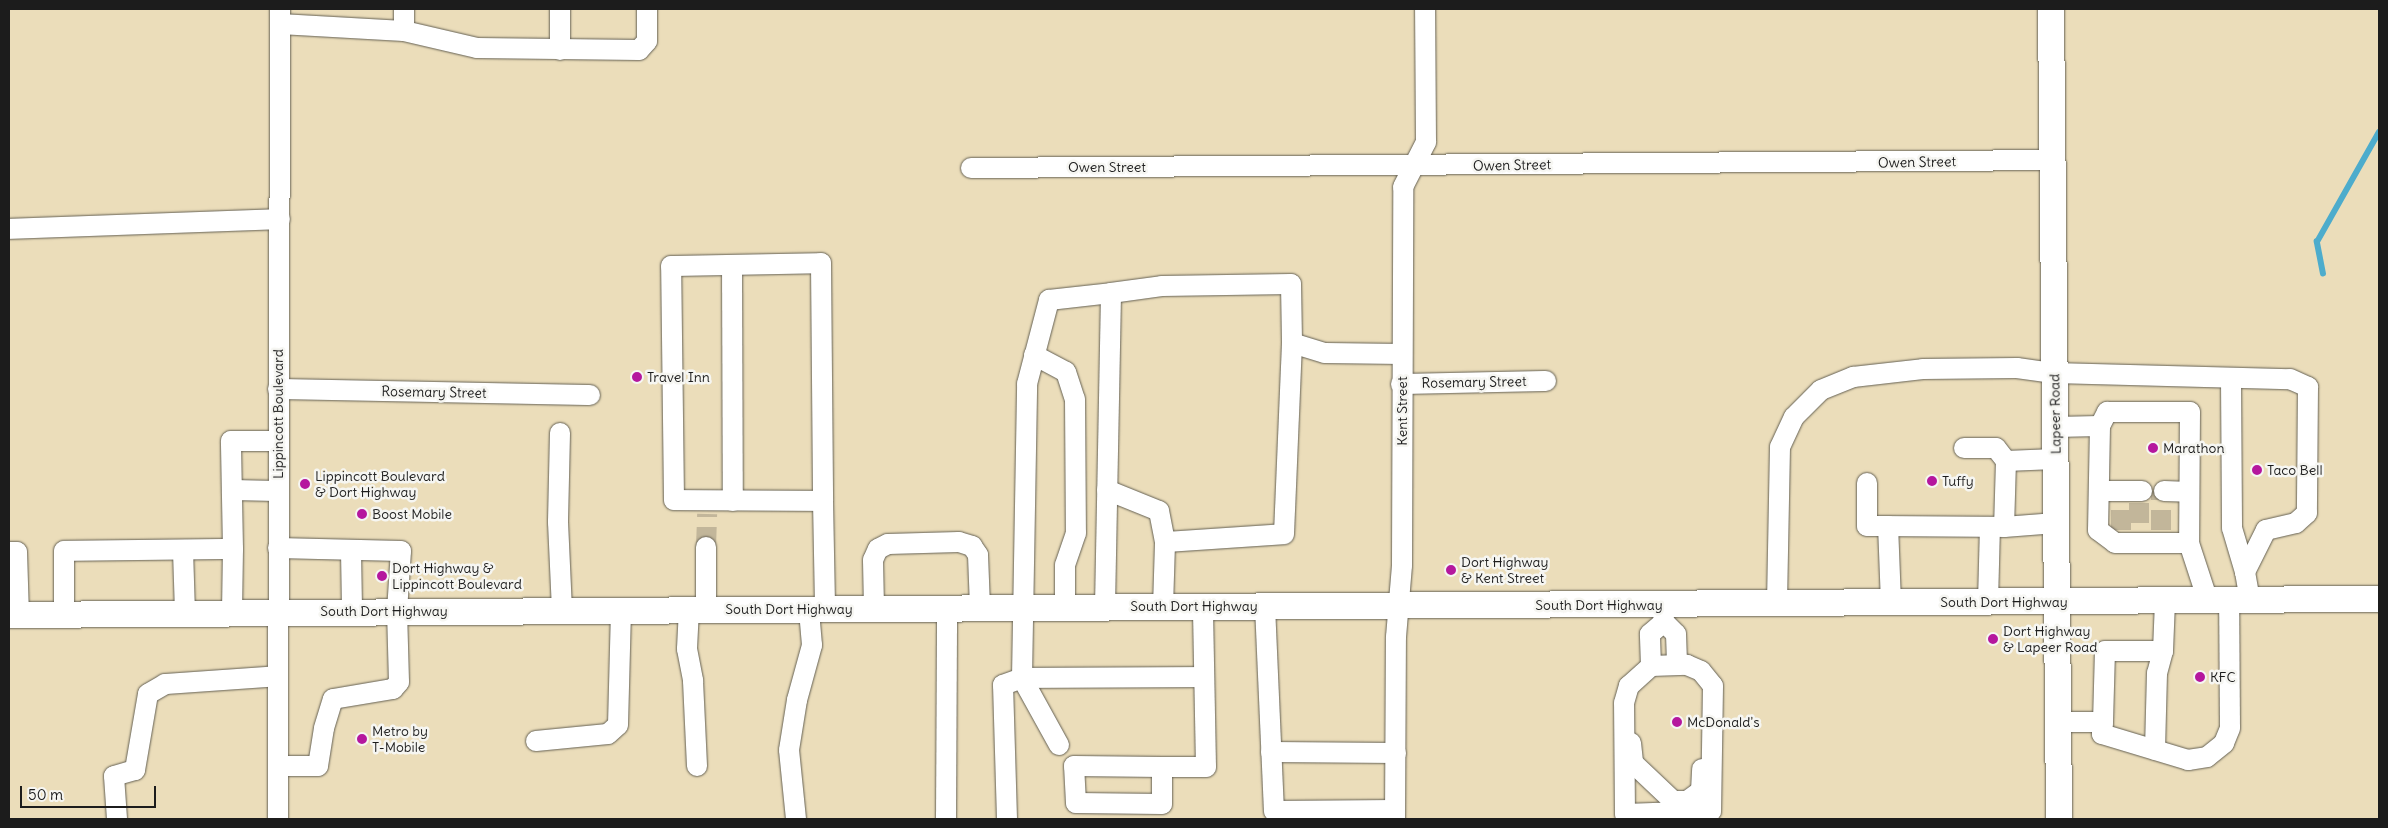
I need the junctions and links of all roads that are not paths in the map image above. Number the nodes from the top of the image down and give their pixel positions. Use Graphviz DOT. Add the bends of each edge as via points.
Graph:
graph roads {
  1 [pos="404,9"];
  2 [pos="560,9"];
  3 [pos="648,9"];
  4 [pos="1425,9"];
  5 [pos="2051,9"];
  6 [pos="280,16"];
  7 [pos="404,31"];
  8 [pos="560,50"];
  9 [pos="2054,160"];
  10 [pos="1416,166"];
  11 [pos="971,168"];
  12 [pos="280,219"];
  13 [pos="9,229"];
  14 [pos="732,265"];
  15 [pos="1111,293"];
  16 [pos="1292,343"];
  17 [pos="1402,354"];
  18 [pos="1034,355"];
  19 [pos="2054,373"];
  20 [pos="2231,379"];
  21 [pos="1546,381"];
  22 [pos="1402,384"];
  23 [pos="278,389"];
  24 [pos="590,394"];
  25 [pos="2100,426"];
  26 [pos="2055,427"];
  27 [pos="560,432"];
  28 [pos="276,441"];
  29 [pos="1964,448"];
  30 [pos="2055,459"];
  31 [pos="2006,461"];
  32 [pos="1867,484"];
  33 [pos="232,490"];
  34 [pos="1107,490"];
  35 [pos="277,491"];
  36 [pos="2099,491"];
  37 [pos="2164,491"];
  38 [pos="2189,492"];
  39 [pos="2132,496"];
  40 [pos="733,501"];
  41 [pos="824,501"];
  42 [pos="2056,523"];
  43 [pos="1888,526"];
  44 [pos="1997,527"];
  45 [pos="2232,528"];
  46 [pos="2266,530"];
  47 [pos="1165,542"];
  48 [pos="2189,543"];
  49 [pos="706,547"];
  50 [pos="278,548"];
  51 [pos="233,549"];
  52 [pos="183,550"];
  53 [pos="351,551"];
  54 [pos="9,552"];
  55 [pos="2245,572"];
  56 [pos="2379,599"];
  57 [pos="2229,600"];
  58 [pos="2165,601"];
  59 [pos="1988,602"];
  60 [pos="2057,602"];
  61 [pos="1777,603"];
  62 [pos="1891,603"];
  63 [pos="1397,605"];
  64 [pos="1203,606"];
  65 [pos="1265,606"];
  66 [pos="1024,607"];
  67 [pos="1065,607"];
  68 [pos="1105,607"];
  69 [pos="1164,607"];
  70 [pos="874,608"];
  71 [pos="947,608"];
  72 [pos="980,608"];
  73 [pos="698,609"];
  74 [pos="817,609"];
  75 [pos="562,610"];
  76 [pos="621,610"];
  77 [pos="352,611"];
  78 [pos="397,611"];
  79 [pos="232,612"];
  80 [pos="278,612"];
  81 [pos="185,613"];
  82 [pos="1663,613"];
  83 [pos="64,614"];
  84 [pos="14,615"];
  85 [pos="2163,651"];
  86 [pos="1677,664"];
  87 [pos="1650,666"];
  88 [pos="1700,671"];
  89 [pos="278,676"];
  90 [pos="1203,677"];
  91 [pos="1022,678"];
  92 [pos="2058,722"];
  93 [pos="2103,722"];
  94 [pos="1624,728"];
  95 [pos="536,741"];
  96 [pos="1059,745"];
  97 [pos="2155,750"];
  98 [pos="1271,752"];
  99 [pos="1396,753"];
  100 [pos="278,766"];
  101 [pos="697,766"];
  102 [pos="1162,767"];
  103 [pos="1395,814"];
  104 [pos="117,819"];
  105 [pos="278,819"];
  106 [pos="796,819"];
  107 [pos="946,819"];
  108 [pos="1007,819"];
  109 [pos="2059,819"];
  1 -- 7 [label="street"];
  2 -- 8 [label="street"];
  3 -- 8 [label="street" via="647,42 639,50"];
  4 -- 10 [label="street, Kent Street" via="1426,142"];
  5 -- 9 [label="main road, Lapeer Road"];
  6 -- 7 [label="street"];
  6 -- 12 [label="street, Lippincott Boulevard"];
  7 -- 8 [label="street" via="477,48"];
  9 -- 10 [label="street, Owen Street"];
  9 -- 19 [label="main road, Lapeer Road"];
  10 -- 11 [label="street, Owen Street"];
  10 -- 17 [label="street, Kent Street" via="1403,187"];
  12 -- 13 [label="street"];
  12 -- 23 [label="street, Lippincott Boulevard"];
  14 -- 40 [label="street"];
  14 -- 40 [label="street" via="671,266 674,500 707,507"];
  14 -- 41 [label="street" via="821,263"];
  15 -- 16 [label="street" via="1162,286 1291,284"];
  15 -- 18 [label="street" via="1049,300"];
  15 -- 34 [label="street"];
  16 -- 17 [label="street" via="1325,353"];
  16 -- 47 [label="street" via="1284,534"];
  17 -- 22 [label="street, Kent Street"];
  18 -- 66 [label="street" via="1027,384"];
  18 -- 67 [label="street" via="1066,372 1075,398 1076,532 1065,565"];
  19 -- 20 [label="street"];
  19 -- 26 [label="main road, Lapeer Road"];
  19 -- 61 [label="street" via="2016,368 1923,369 1853,377 1821,390 1794,417 1780,447"];
  20 -- 45 [label="street"];
  20 -- 46 [label="street" via="2290,379 2308,387 2307,513 2296,523"];
  21 -- 22 [label="street, Rosemary Street"];
  22 -- 63 [label="street, Kent Street" via="1402,564"];
  23 -- 24 [label="street, Rosemary Street"];
  23 -- 28 [label="street, Lippincott Boulevard"];
  25 -- 26 [label="street"];
  25 -- 36 [label="street"];
  25 -- 38 [label="street" via="2108,412 2190,412"];
  26 -- 30 [label="main road, Lapeer Road"];
  27 -- 75 [label="street" via="558,522"];
  28 -- 33 [label="street" via="231,441"];
  28 -- 35 [label="street, Lippincott Boulevard"];
  29 -- 31 [label="street" via="1996,448"];
  30 -- 31 [label="street"];
  30 -- 42 [label="main road, Lapeer Road"];
  31 -- 44 [label="street"];
  32 -- 43 [label="street" via="1867,526"];
  33 -- 35 [label="street"];
  33 -- 51 [label="street"];
  34 -- 47 [label="street" via="1159,511"];
  34 -- 68 [label="street"];
  35 -- 50 [label="street, Lippincott Boulevard"];
  36 -- 39 [label="street"];
  36 -- 48 [label="street" via="2098,530 2115,543 2130,536 2161,537"];
  37 -- 38 [label="street"];
  38 -- 48 [label="street"];
  40 -- 41 [label="street"];
  41 -- 74 [label="street"];
  42 -- 44 [label="street"];
  42 -- 60 [label="main road, Lapeer Road"];
  43 -- 44 [label="street"];
  43 -- 62 [label="street"];
  44 -- 59 [label="street"];
  45 -- 46 [label="street"];
  45 -- 55 [label="street"];
  46 -- 55 [label="street"];
  47 -- 69 [label="street"];
  48 -- 57 [label="street"];
  49 -- 73 [label="street"];
  50 -- 53 [label="street"];
  50 -- 80 [label="street, Lippincott Boulevard"];
  51 -- 52 [label="street"];
  51 -- 79 [label="street"];
  52 -- 81 [label="street"];
  52 -- 83 [label="street" via="64,551"];
  53 -- 77 [label="street"];
  53 -- 78 [label="street" via="401,551"];
  54 -- 84 [label="street" via="16,552"];
  55 -- 57 [label="street"];
  56 -- 57 [label="main road, South Dort Highway"];
  57 -- 58 [label="main road, South Dort Highway"];
  57 -- 97 [label="street" via="2230,728 2224,743 2207,757 2188,760"];
  58 -- 60 [label="main road, South Dort Highway"];
  58 -- 85 [label="street"];
  59 -- 60 [label="main road, South Dort Highway"];
  59 -- 62 [label="main road, South Dort Highway"];
  60 -- 92 [label="main road, Lapeer Road"];
  61 -- 62 [label="main road, South Dort Highway"];
  61 -- 82 [label="main road, South Dort Highway"];
  63 -- 65 [label="main road, South Dort Highway"];
  63 -- 82 [label="main road, South Dort Highway"];
  63 -- 99 [label="street, Kent Street"];
  64 -- 65 [label="main road, South Dort Highway"];
  64 -- 69 [label="main road, South Dort Highway"];
  64 -- 90 [label="street"];
  65 -- 98 [label="street"];
  66 -- 67 [label="main road, South Dort Highway"];
  66 -- 72 [label="main road, South Dort Highway"];
  66 -- 91 [label="street"];
  67 -- 68 [label="main road, South Dort Highway"];
  68 -- 69 [label="main road, South Dort Highway"];
  70 -- 71 [label="main road, South Dort Highway"];
  70 -- 72 [label="street" via="873,560 878,548 888,544 959,542 972,546 978,555"];
  70 -- 74 [label="main road, South Dort Highway"];
  71 -- 72 [label="main road, South Dort Highway"];
  71 -- 107 [label="street"];
  73 -- 74 [label="main road, South Dort Highway"];
  73 -- 76 [label="main road, South Dort Highway"];
  73 -- 101 [label="street" via="687,649 693,681"];
  74 -- 106 [label="street" via="789,750"];
  75 -- 76 [label="main road, South Dort Highway"];
  75 -- 78 [label="main road, South Dort Highway"];
  76 -- 95 [label="street" via="618,725 608,734"];
  77 -- 78 [label="main road, South Dort Highway"];
  77 -- 80 [label="main road, South Dort Highway"];
  78 -- 100 [label="street" via="399,682 393,689 333,699 318,766"];
  79 -- 80 [label="main road, South Dort Highway"];
  79 -- 81 [label="main road, South Dort Highway"];
  80 -- 89 [label="street, Lippincott Boulevard"];
  81 -- 83 [label="main road, South Dort Highway"];
  82 -- 86 [label="street" via="1676,634"];
  82 -- 87 [label="street" via="1650,634"];
  83 -- 84 [label="main road, South Dort Highway"];
  85 -- 93 [label="street" via="2105,651"];
  85 -- 97 [label="street" via="2157,673"];
  86 -- 87 [label="street"];
  86 -- 88 [label="street"];
  87 -- 94 [label="street" via="1629,686 1624,703"];
  88 -- 94 [label="street" via="1700,791 1687,801 1673,801 1633,763 1630,736"];
  88 -- 94 [label="street" via="1713,686 1711,811 1625,814"];
  89 -- 100 [label="street, Lippincott Boulevard"];
  89 -- 104 [label="street" via="165,684 148,694 135,770 114,776"];
  90 -- 91 [label="street"];
  90 -- 102 [label="street" via="1206,767"];
  91 -- 96 [label="street"];
  91 -- 108 [label="street" via="1003,685"];
  92 -- 93 [label="street"];
  92 -- 109 [label="main road, Lapeer Road"];
  93 -- 97 [label="street" via="2102,734"];
  98 -- 99 [label="street"];
  98 -- 103 [label="street" via="1274,811"];
  99 -- 103 [label="street, Kent Street"];
  100 -- 105 [label="street, Lippincott Boulevard"];
  102 -- 102 [label="street" via="1074,766 1076,803 1162,804"];
}
